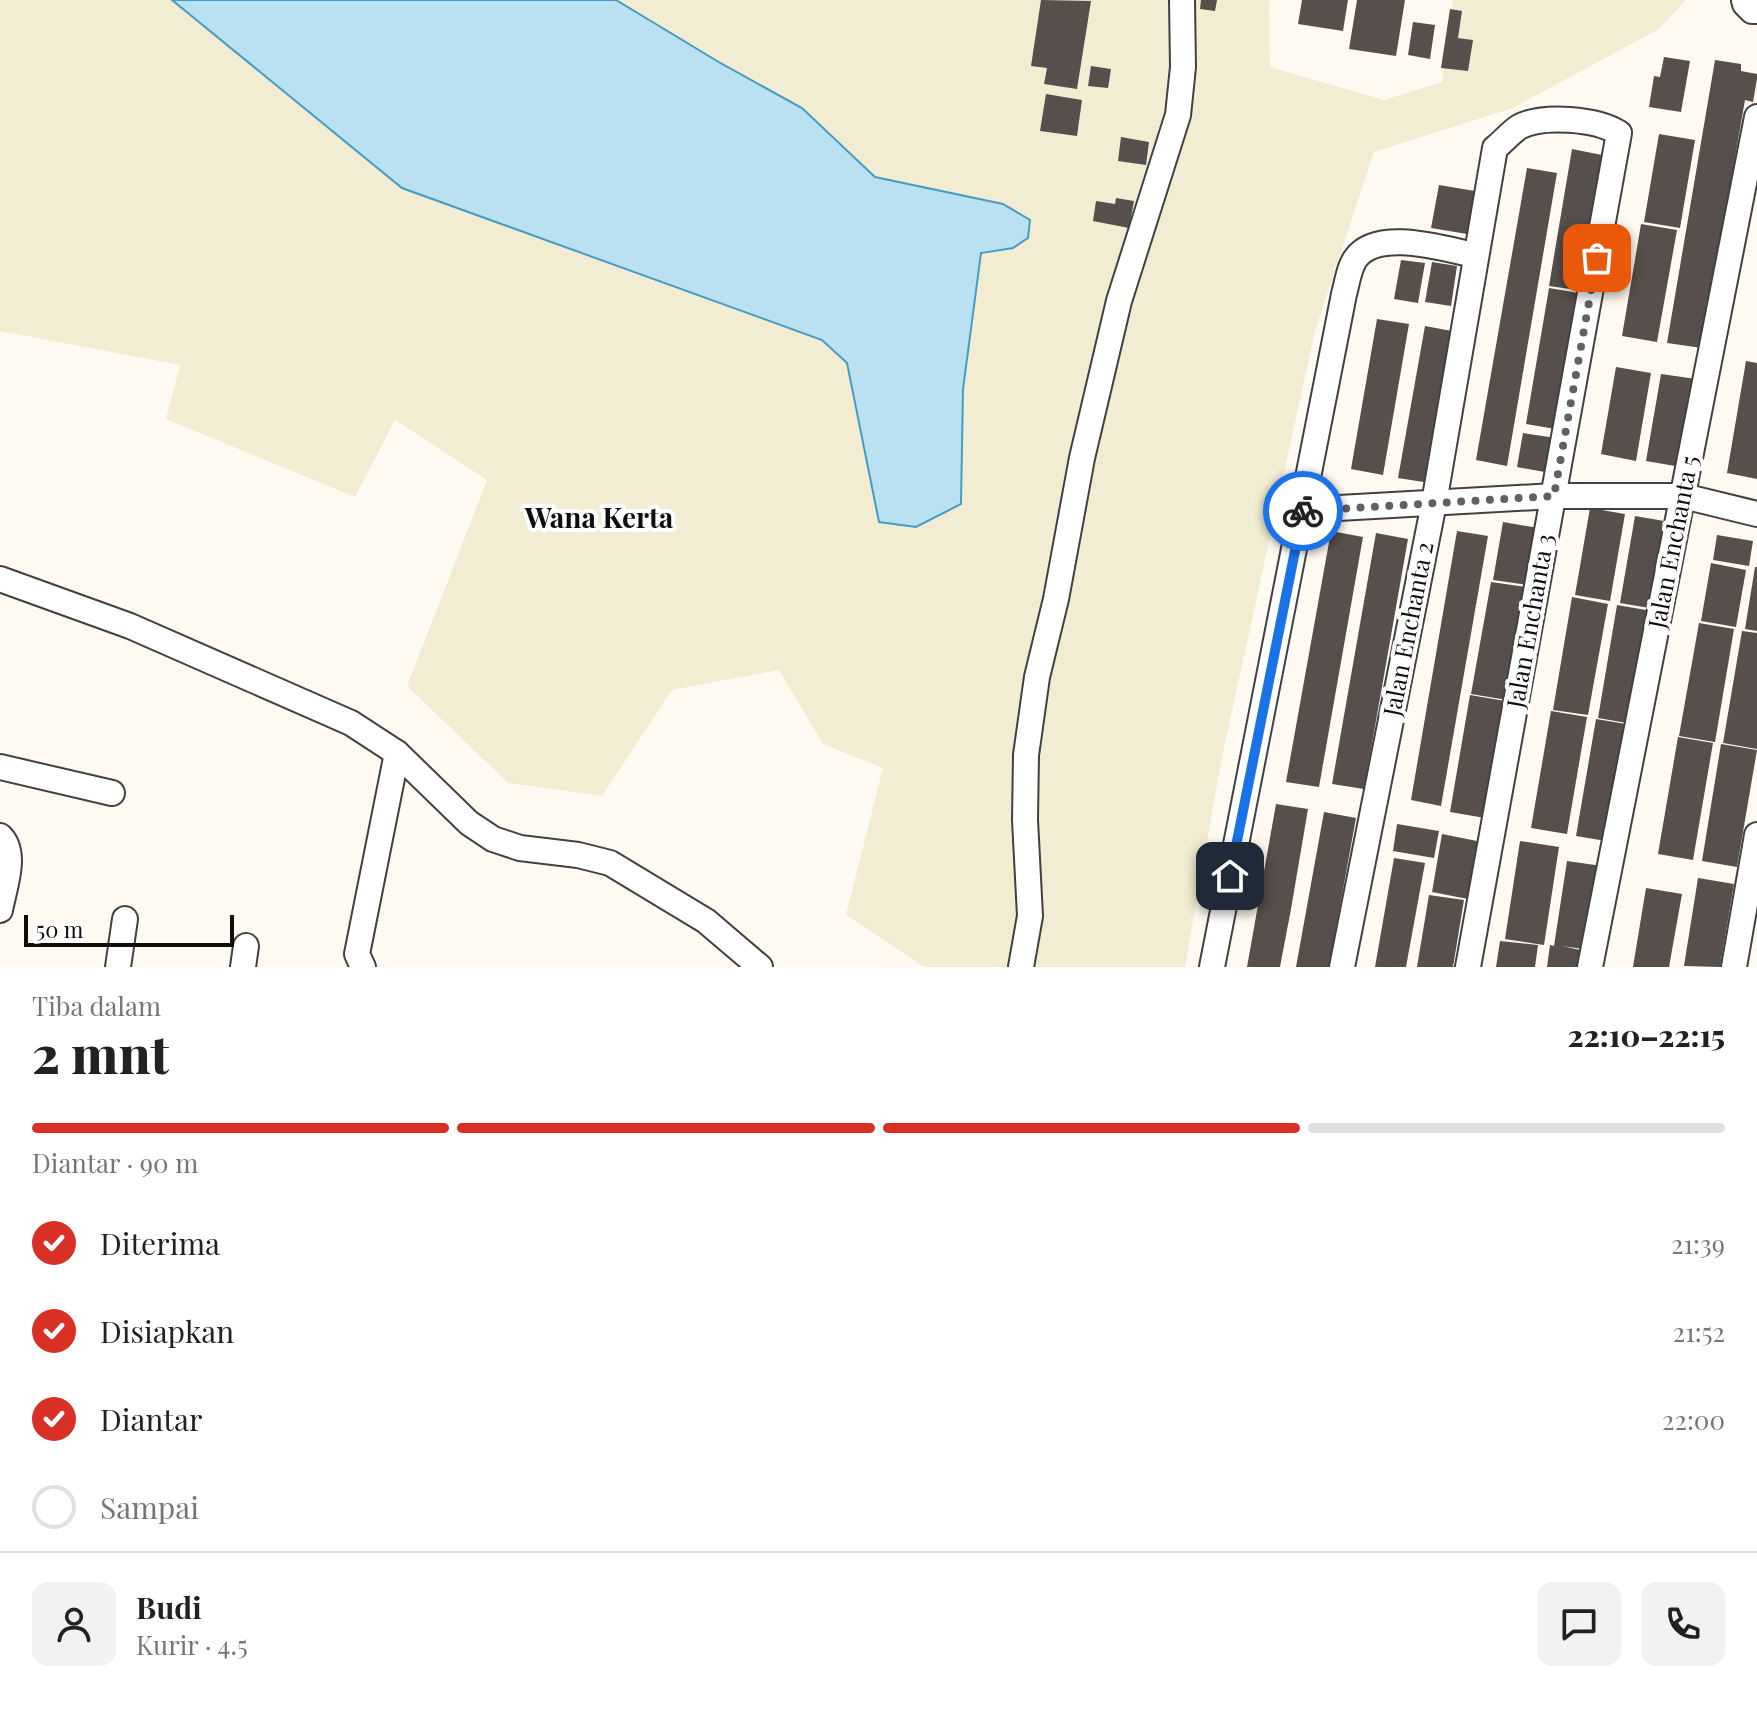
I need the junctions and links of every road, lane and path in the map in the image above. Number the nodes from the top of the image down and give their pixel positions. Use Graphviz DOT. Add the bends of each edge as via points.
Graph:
graph roads {
  1 [pos="1182,0"];
  2 [pos="1744,0"];
  3 [pos="1757,11"];
  4 [pos="1757,117"];
  5 [pos="1619,133"];
  6 [pos="1475,255"];
  7 [pos="1554,496"];
  8 [pos="1683,496"];
  9 [pos="1434,503"];
  10 [pos="1303,510"];
  11 [pos="1757,514"];
  12 [pos="2,584"];
  13 [pos="397,753"];
  14 [pos="0,767"];
  15 [pos="112,793"];
  16 [pos="1757,835"];
  17 [pos="0,836"];
  18 [pos="0,910"];
  19 [pos="125,919"];
  20 [pos="118,967"];
  21 [pos="363,967"];
  22 [pos="760,967"];
  23 [pos="1021,967"];
  24 [pos="1212,967"];
  25 [pos="1342,967"];
  26 [pos="1468,967"];
  27 [pos="1590,967"];
  28 [pos="1734,967"];
  1 -- 23 [label="street" via="1178,115 1119,301 1037,677 1026,755 1030,916"];
  2 -- 3 [label="street"];
  4 -- 8 [label="street, Jalan Enchanta 5"];
  5 -- 6 [label="street, Jalan Enchanta 2" via="1557,118 1520,126 1495,148"];
  5 -- 7 [label="street, Jalan Enchanta 3"];
  6 -- 9 [label="street, Jalan Enchanta 2"];
  6 -- 10 [label="street" via="1405,242 1377,243 1354,260"];
  7 -- 8 [label="street"];
  7 -- 9 [label="street"];
  7 -- 26 [label="street, Jalan Enchanta 3"];
  8 -- 11 [label="street"];
  8 -- 27 [label="street, Jalan Enchanta 5"];
  9 -- 10 [label="street"];
  9 -- 25 [label="street, Jalan Enchanta 2"];
  10 -- 24 [label="street"];
  12 -- 13 [label="street" via="130,626 351,723"];
  13 -- 21 [label="street" via="357,954"];
  13 -- 22 [label="street" via="469,823 493,839 610,863 706,921"];
  14 -- 15 [label="street"];
  16 -- 28 [label="street"];
  17 -- 18 [label="street" via="9,857"];
  19 -- 20 [label="street"];
}
